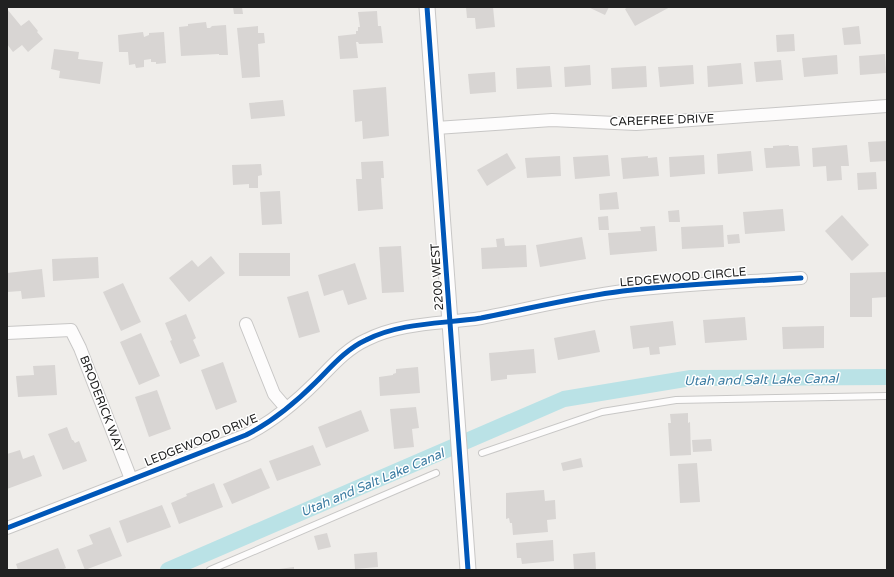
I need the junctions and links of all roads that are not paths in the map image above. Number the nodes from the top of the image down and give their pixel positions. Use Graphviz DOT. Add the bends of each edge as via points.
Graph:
graph roads {
  1 [pos="427,7"];
  2 [pos="887,106"];
  3 [pos="436,128"];
  4 [pos="800,278"];
  5 [pos="451,322"];
  6 [pos="246,324"];
  7 [pos="7,333"];
  8 [pos="887,396"];
  9 [pos="286,408"];
  10 [pos="482,453"];
  11 [pos="436,473"];
  12 [pos="131,479"];
  13 [pos="7,528"];
  14 [pos="210,570"];
  15 [pos="468,570"];
  1 -- 3 [label="street, 2200 WEST"];
  2 -- 3 [label="street, CAREFREE DRIVE" via="643,123 544,120"];
  3 -- 5 [label="street, 2200 WEST"];
  4 -- 5 [label="street, LEDGEWOOD CIRCLE" via="623,291"];
  5 -- 9 [label="street, LEDGEWOOD DRIVE" via="386,331 365,340 347,352"];
  5 -- 15 [label="street, 2200 WEST"];
  6 -- 9 [label="street" via="274,394"];
  7 -- 12 [label="street, BRODERICK WAY" via="71,330"];
  8 -- 10 [label="lane" via="676,400 602,412"];
  9 -- 12 [label="street, LEDGEWOOD DRIVE" via="264,426 246,435"];
  11 -- 14 [label="lane"];
  12 -- 13 [label="street, LEDGEWOOD DRIVE"];
}
